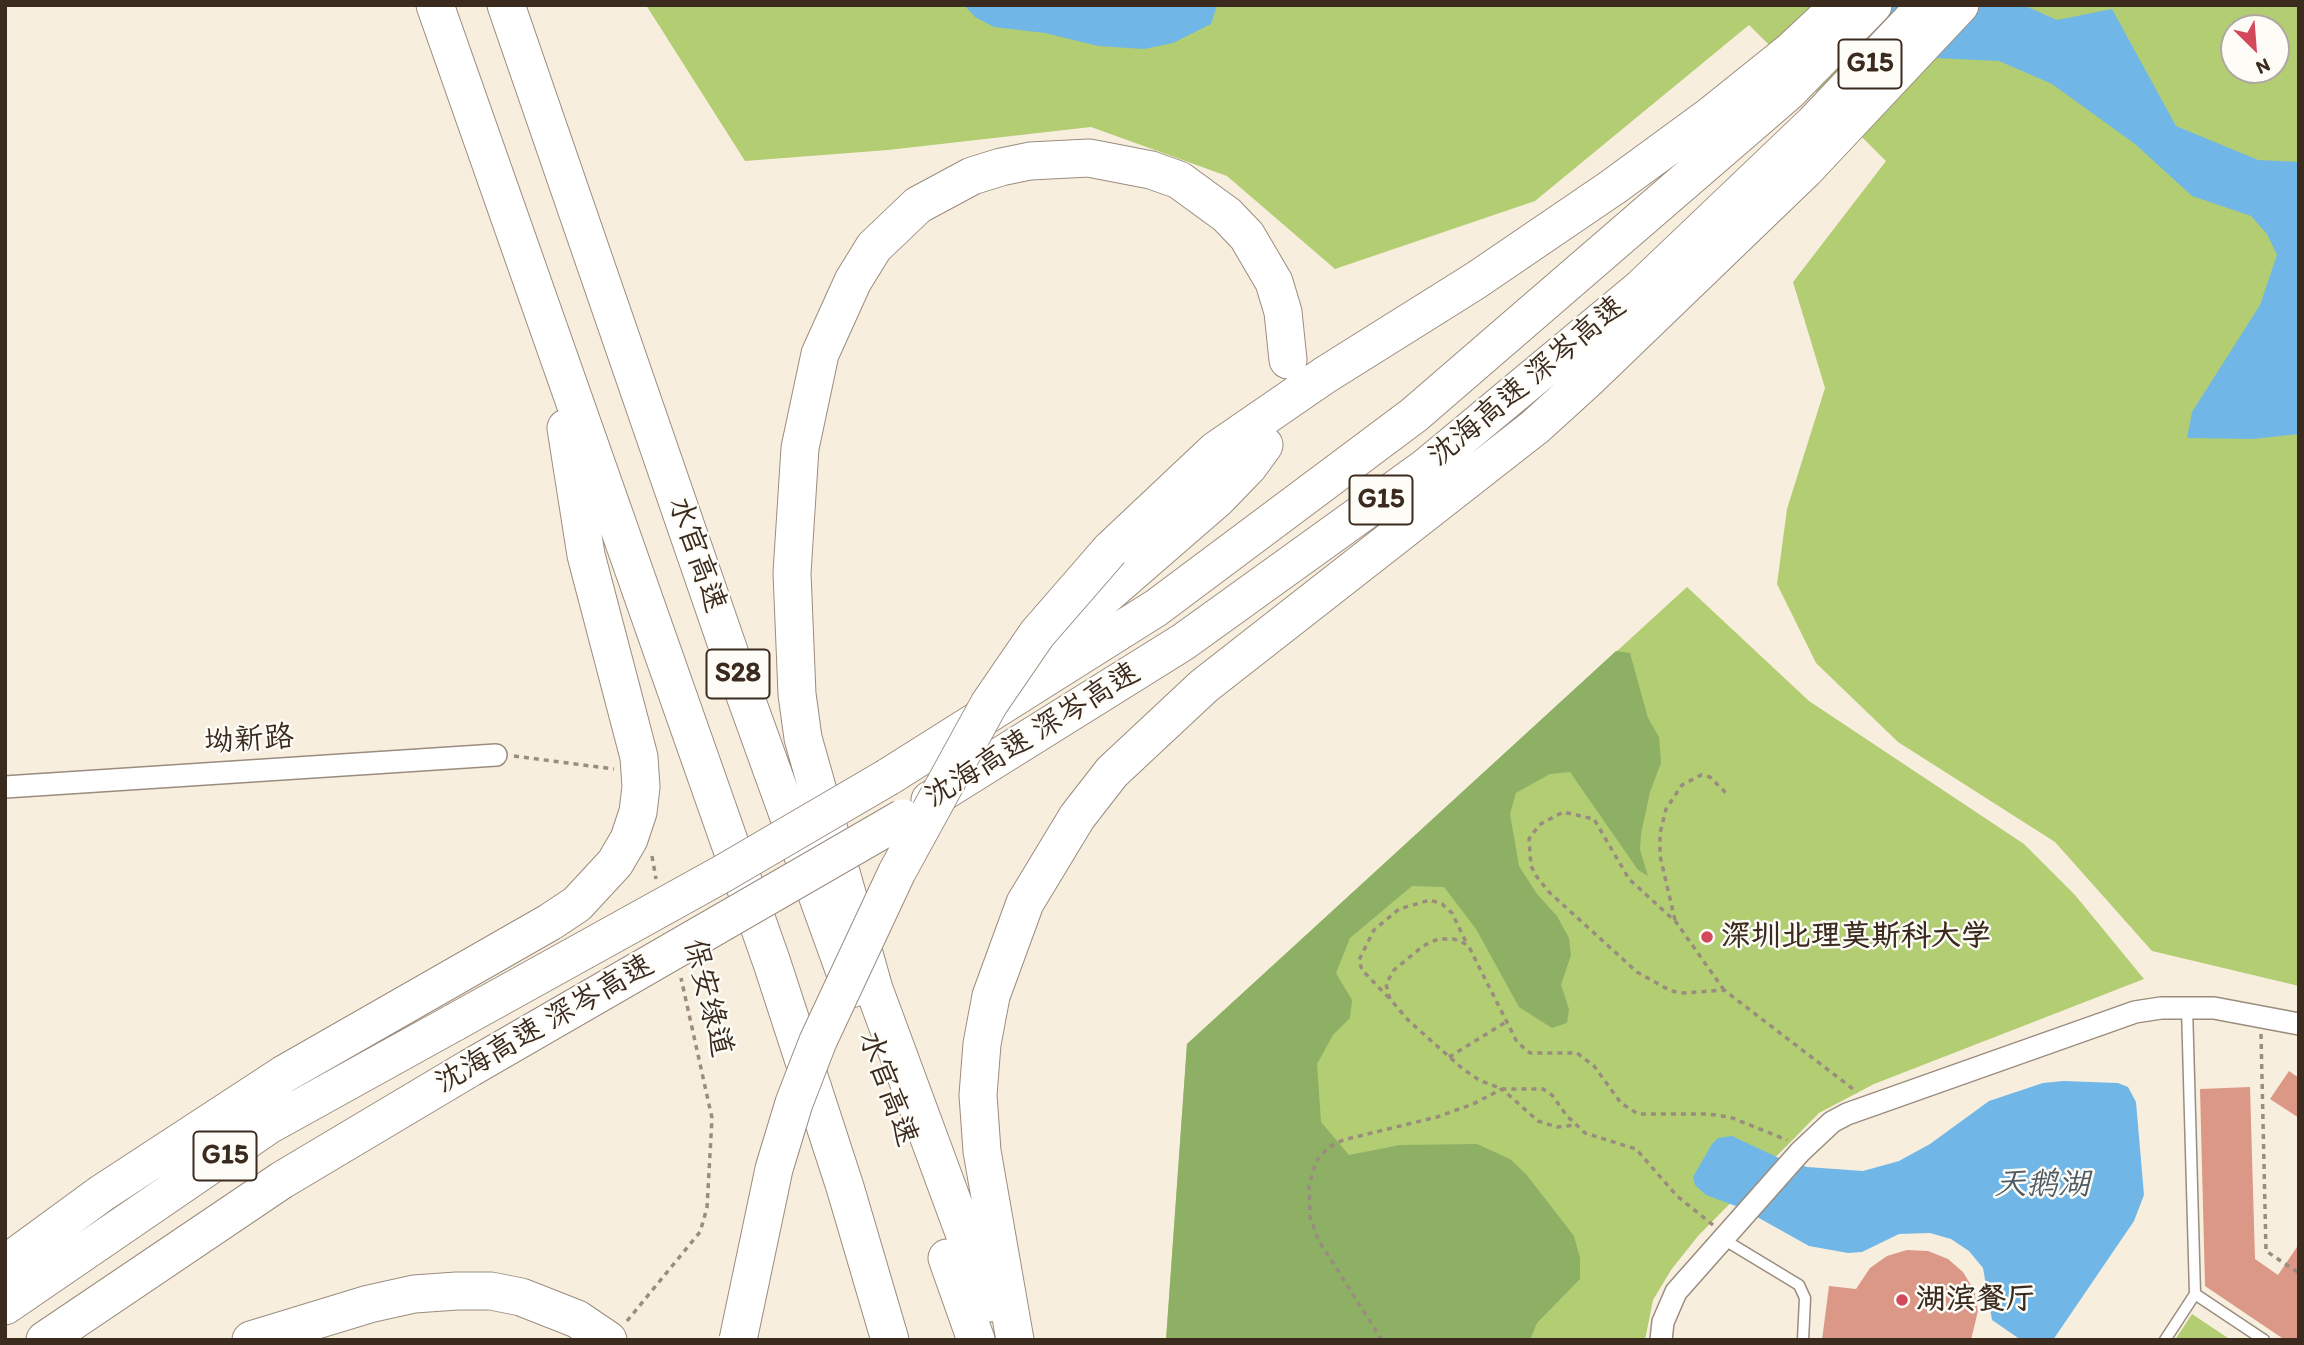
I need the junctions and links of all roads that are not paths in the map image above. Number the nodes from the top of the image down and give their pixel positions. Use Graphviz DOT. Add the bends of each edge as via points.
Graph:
graph roads {
  1 [pos="435,5"];
  2 [pos="506,5"];
  3 [pos="1840,5"];
  4 [pos="1872,5"];
  5 [pos="1926,5"];
  6 [pos="1959,5"];
  7 [pos="1781,79"];
  8 [pos="1823,133"];
  9 [pos="552,337"];
  10 [pos="1288,360"];
  11 [pos="1264,445"];
  12 [pos="496,755"];
  13 [pos="897,772"];
  14 [pos="5,787"];
  15 [pos="2188,1007"];
  16 [pos="2299,1024"];
  17 [pos="1723,1239"];
  18 [pos="5,1264"];
  19 [pos="2195,1294"];
  20 [pos="5,1306"];
  21 [pos="614,1335"];
  22 [pos="45,1340"];
  23 [pos="251,1340"];
  24 [pos="738,1340"];
  25 [pos="890,1340"];
  26 [pos="976,1340"];
  27 [pos="1004,1340"];
  28 [pos="1015,1340"];
  29 [pos="1661,1340"];
  30 [pos="1803,1340"];
  31 [pos="2165,1340"];
  32 [pos="2264,1340"];
  1 -- 9 [label="highway, S28"];
  2 -- 26 [label="highway, 水官高速 / S28" via="735,667"];
  3 -- 7 [label="highway"];
  4 -- 7 [label="highway, 沈海高速 深岑高速 / G15"];
  5 -- 8 [label="highway, 沈海高速 深岑高速 / G15"];
  6 -- 8 [label="highway"];
  7 -- 13 [label="highway, 沈海高速 深岑高速 / G15" via="1414,415 1156,608"];
  7 -- 24 [label="highway, bridge" via="1710,116 1475,281 1216,450 1110,550 1037,634 989,704 897,872 823,1030 774,1169"];
  8 -- 22 [label="highway, 沈海高速 深岑高速 / G15, bridge" via="1426,467 1183,642 902,818 282,1180"];
  8 -- 28 [label="highway" via="1535,427 1204,686 1112,772 1077,817 1025,904 1011,937 991,996 982,1044 978,1095 982,1151"];
  9 -- 18 [label="highway" via="586,555 639,757 642,787 638,812 615,863 577,904 550,922 284,1074"];
  9 -- 25 [label="highway, S28" via="772,963"];
  10 -- 27 [label="highway" via="1283,312 1274,282 1247,236 1227,215 1179,180 1089,158 1030,160 1001,167 972,176 918,205 874,247 820,354 800,448 792,573 803,737 874,989"];
  11 -- 13 [label="highway" via="1200,514"];
  12 -- 14 [label="street, 坳新路"];
  13 -- 20 [label="highway, 沈海高速 深岑高速 / G15, bridge" via="269,1125"];
  15 -- 16 [label="street"];
  15 -- 17 [label="street" via="2135,1012 1866,1105 1832,1122 1803,1149"];
  15 -- 19 [label="lane"];
  17 -- 29 [label="street" via="1676,1292"];
  17 -- 30 [label="lane" via="1800,1285 1805,1298"];
  19 -- 31 [label="lane"];
  19 -- 32 [label="lane"];
  21 -- 23 [label="highway" via="521,1297 457,1291 369,1304"];
}
